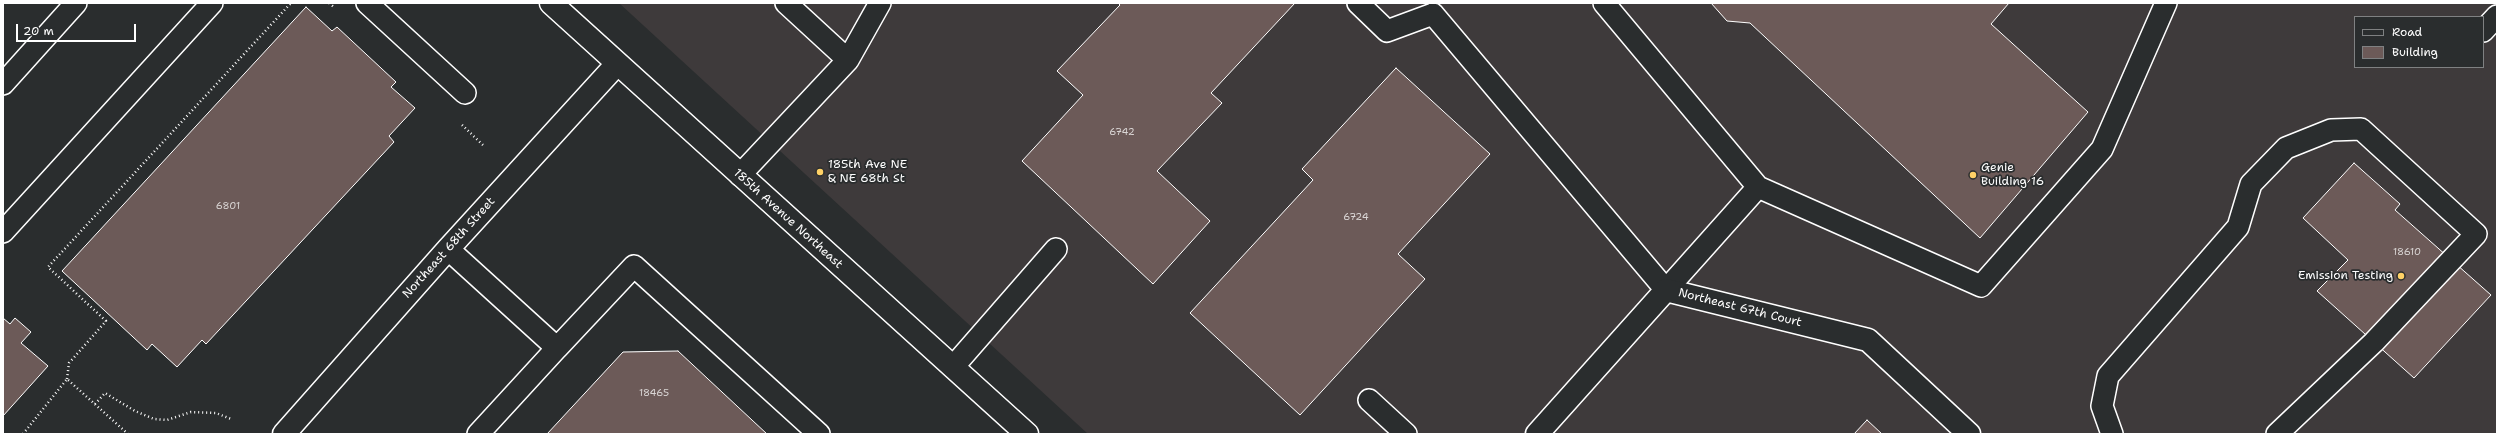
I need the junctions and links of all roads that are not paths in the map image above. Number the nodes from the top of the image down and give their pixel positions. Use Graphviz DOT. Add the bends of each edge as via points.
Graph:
graph roads {
  1 [pos="76,3"];
  2 [pos="212,3"];
  3 [pos="367,3"];
  4 [pos="551,3"];
  5 [pos="786,3"];
  6 [pos="880,3"];
  7 [pos="1358,3"];
  8 [pos="1604,3"];
  9 [pos="2166,3"];
  10 [pos="1435,8"];
  11 [pos="2497,16"];
  12 [pos="2484,30"];
  13 [pos="848,60"];
  14 [pos="617,64"];
  15 [pos="3,84"];
  16 [pos="465,93"];
  17 [pos="740,175"];
  18 [pos="1758,187"];
  19 [pos="3,232"];
  20 [pos="448,249"];
  21 [pos="1056,249"];
  22 [pos="1666,290"];
  23 [pos="557,348"];
  24 [pos="953,367"];
  25 [pos="1369,400"];
  26 [pos="284,434"];
  27 [pos="478,434"];
  28 [pos="819,434"];
  29 [pos="1027,434"];
  30 [pos="1406,434"];
  31 [pos="1538,434"];
  32 [pos="1969,434"];
  33 [pos="2112,434"];
  34 [pos="2277,434"];
  1 -- 15 [label="lane"];
  2 -- 19 [label="lane"];
  3 -- 16 [label="lane"];
  4 -- 14 [label="street, 185th Avenue Northeast"];
  5 -- 13 [label="lane"];
  6 -- 13 [label="lane"];
  7 -- 10 [label="lane" via="1387,31"];
  8 -- 18 [label="lane"];
  9 -- 18 [label="lane" via="2102,149 1981,286"];
  10 -- 22 [label="lane"];
  11 -- 12 [label="lane"];
  13 -- 17 [label="lane"];
  14 -- 17 [label="street, 185th Avenue Northeast"];
  14 -- 20 [label="street, Northeast 68th Street"];
  17 -- 24 [label="street, 185th Avenue Northeast"];
  18 -- 22 [label="lane"];
  20 -- 23 [label="lane"];
  20 -- 26 [label="street, Northeast 68th Street"];
  21 -- 24 [label="lane"];
  22 -- 31 [label="street, Northeast 67th Court"];
  22 -- 32 [label="street, Northeast 67th Court" via="1868,340"];
  23 -- 27 [label="lane"];
  23 -- 28 [label="lane" via="634,266"];
  24 -- 29 [label="street, 185th Avenue Northeast"];
  25 -- 30 [label="lane"];
  33 -- 34 [label="lane" via="2102,406 2108,376 2238,227 2251,184 2286,148 2331,130 2361,129 2476,234 2374,342"];
}
